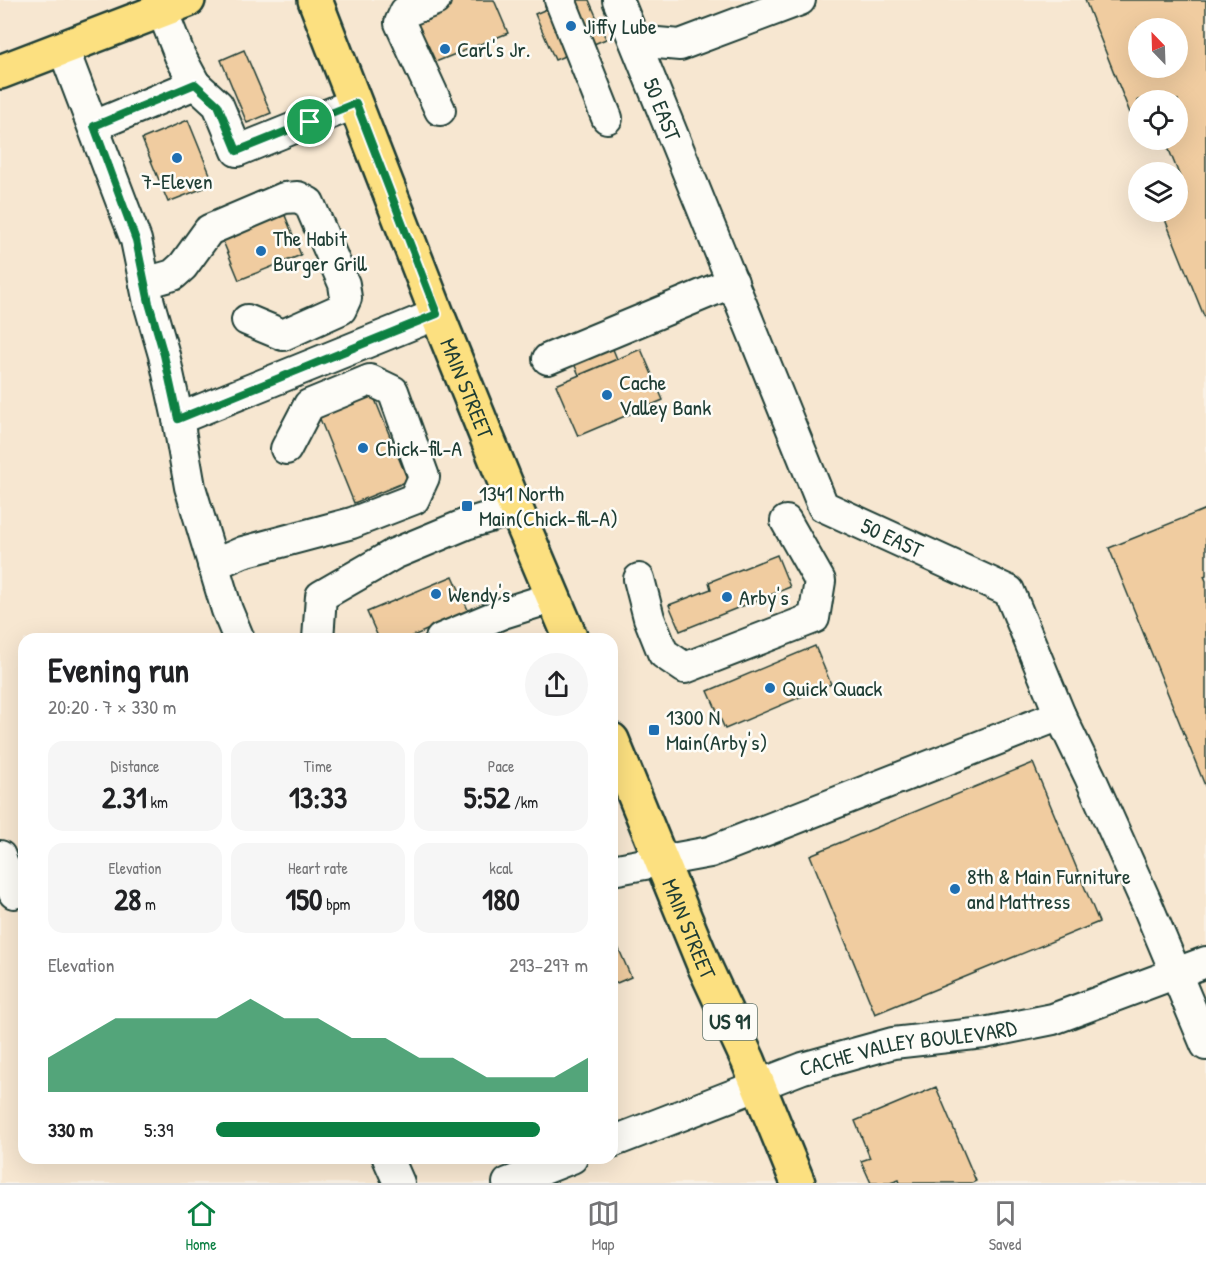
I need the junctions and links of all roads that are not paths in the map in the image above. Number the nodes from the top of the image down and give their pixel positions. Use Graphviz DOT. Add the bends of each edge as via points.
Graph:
graph roads {
  1 [pos="315,0"];
  2 [pos="435,0"];
  3 [pos="560,0"];
  4 [pos="618,0"];
  5 [pos="800,0"];
  6 [pos="175,5"];
  7 [pos="635,41"];
  8 [pos="63,48"];
  9 [pos="0,72"];
  10 [pos="195,84"];
  11 [pos="356,103"];
  12 [pos="440,110"];
  13 [pos="607,118"];
  14 [pos="94,126"];
  15 [pos="733,282"];
  16 [pos="145,283"];
  17 [pos="437,314"];
  18 [pos="247,320"];
  19 [pos="548,359"];
  20 [pos="178,419"];
  21 [pos="286,449"];
  22 [pos="516,509"];
  23 [pos="786,521"];
  24 [pos="213,565"];
  25 [pos="639,579"];
  26 [pos="554,597"];
  27 [pos="237,633"];
  28 [pos="318,633"];
  29 [pos="455,633"];
  30 [pos="569,633"];
  31 [pos="1060,715"];
  32 [pos="618,755"];
  33 [pos="0,856"];
  34 [pos="661,861"];
  35 [pos="618,869"];
  36 [pos="13,893"];
  37 [pos="1206,962"];
  38 [pos="1175,973"];
  39 [pos="1206,1045"];
  40 [pos="758,1086"];
  41 [pos="618,1140"];
  42 [pos="391,1164"];
  43 [pos="557,1164"];
  44 [pos="399,1183"];
  45 [pos="508,1183"];
  46 [pos="798,1183"];
  1 -- 11 [label="main road, MAIN STREET"];
  2 -- 12 [label="street" via="405,12 400,23"];
  3 -- 13 [label="street"];
  4 -- 7 [label="street, 50 EAST"];
  5 -- 7 [label="street" via="680,45"];
  6 -- 8 [label="main road"];
  6 -- 10 [label="street" via="180,56"];
  7 -- 15 [label="street, 50 EAST"];
  8 -- 9 [label="main road"];
  8 -- 14 [label="street"];
  10 -- 11 [label="street" via="218,105 237,151"];
  10 -- 14 [label="street"];
  11 -- 17 [label="main road, MAIN STREET"];
  14 -- 16 [label="street" via="136,240"];
  15 -- 19 [label="street"];
  15 -- 31 [label="street, 50 EAST" via="824,506 1009,591"];
  16 -- 18 [label="street" via="173,275 208,230 284,198 298,196 309,203 344,284 346,298 341,309 283,335"];
  16 -- 20 [label="street"];
  17 -- 20 [label="street"];
  17 -- 22 [label="main road, MAIN STREET"];
  20 -- 24 [label="street" via="190,487"];
  21 -- 24 [label="street" via="309,405 370,380 393,391 424,477 414,499 352,523 243,552"];
  22 -- 26 [label="main road, MAIN STREET"];
  22 -- 28 [label="street" via="466,524 394,554 321,596"];
  23 -- 25 [label="street" via="820,581 814,618 685,668 663,653"];
  24 -- 27 [label="street"];
  26 -- 29 [label="street"];
  26 -- 30 [label="main road, MAIN STREET"];
  31 -- 34 [label="street" via="710,852"];
  31 -- 38 [label="street, 50 EAST"];
  32 -- 34 [label="main road, MAIN STREET / US 91"];
  33 -- 36 [label="street"];
  34 -- 35 [label="street"];
  34 -- 40 [label="main road, MAIN STREET / US 91"];
  37 -- 38 [label="street, CACHE VALLEY BOULEVARD"];
  38 -- 39 [label="street, 50 EAST"];
  38 -- 40 [label="street, CACHE VALLEY BOULEVARD" via="1053,1019 984,1033 893,1043 803,1068"];
  40 -- 41 [label="street, CACHE VALLEY BOULEVARD"];
  40 -- 46 [label="main road, MAIN STREET / US 91"];
  42 -- 44 [label="street"];
  43 -- 45 [label="street"];
}
